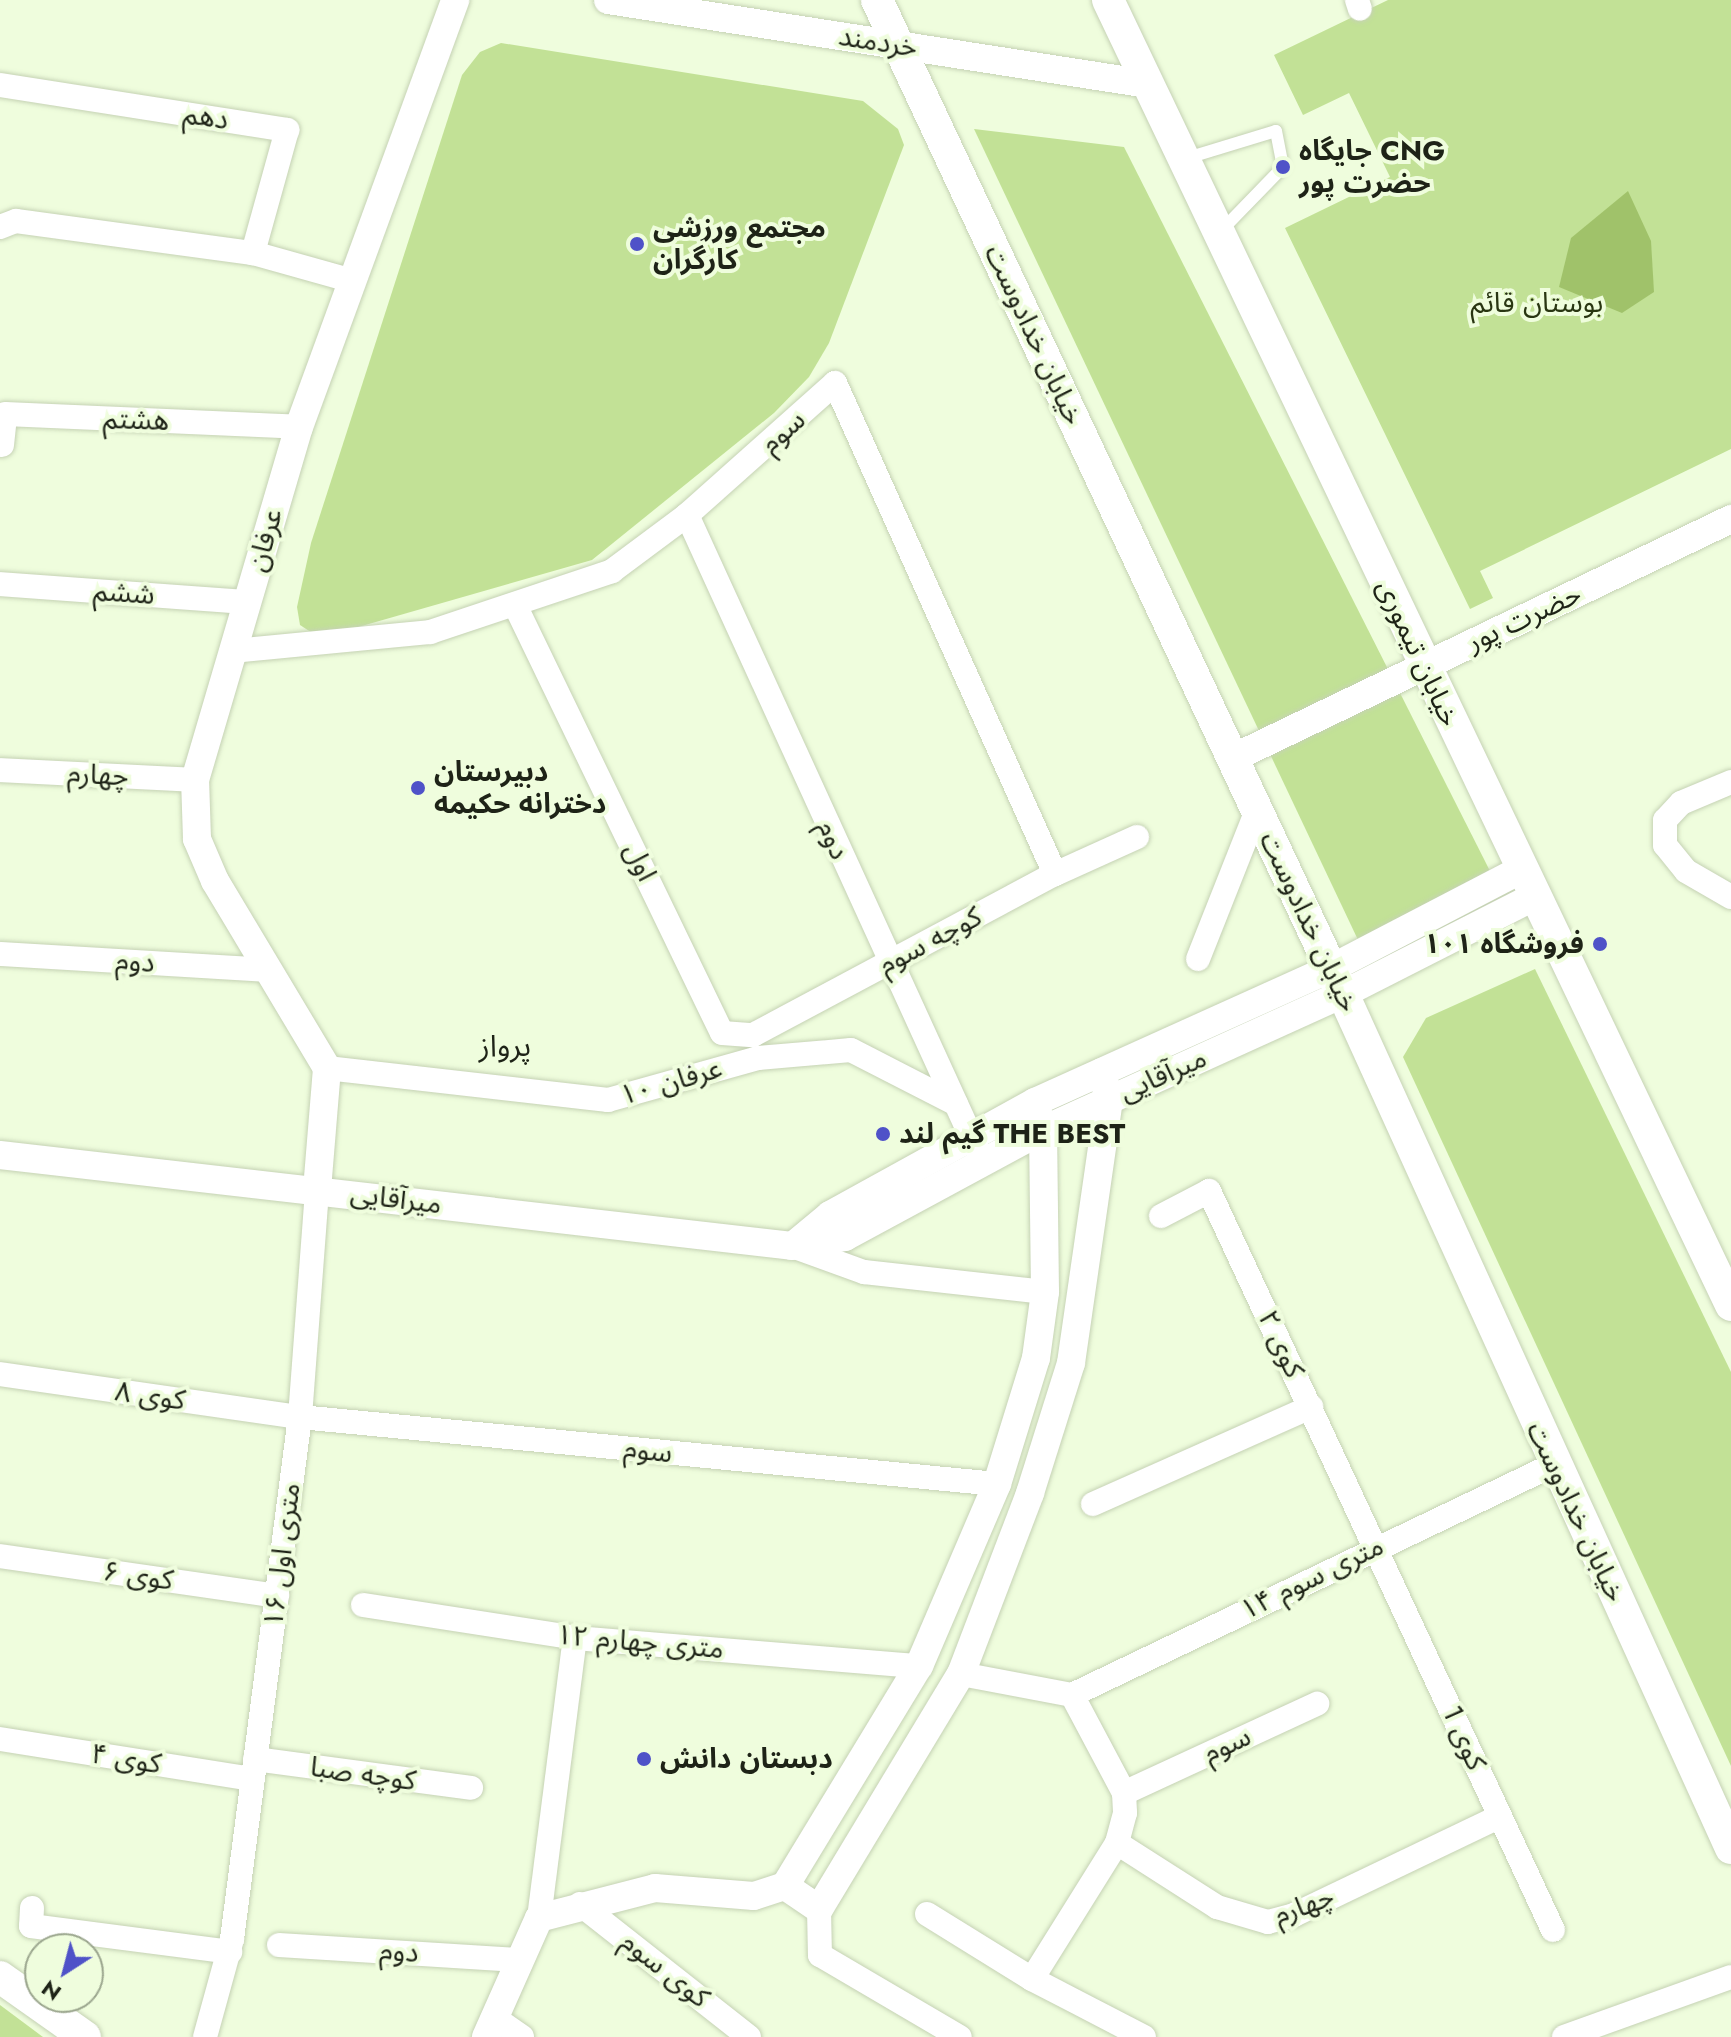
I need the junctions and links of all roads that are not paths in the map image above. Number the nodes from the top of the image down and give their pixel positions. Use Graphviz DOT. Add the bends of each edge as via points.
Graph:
graph roads {
  1 [pos="455,0"];
  2 [pos="608,0"];
  3 [pos="877,0"];
  4 [pos="1108,0"];
  5 [pos="654,4"];
  6 [pos="900,46"];
  7 [pos="1148,84"];
  8 [pos="0,85"];
  9 [pos="1183,159"];
  10 [pos="0,227"];
  11 [pos="1218,233"];
  12 [pos="253,253"];
  13 [pos="349,280"];
  14 [pos="299,427"];
  15 [pos="2,445"];
  16 [pos="687,515"];
  17 [pos="1731,519"];
  18 [pos="0,584"];
  19 [pos="247,602"];
  20 [pos="515,605"];
  21 [pos="233,651"];
  22 [pos="1424,666"];
  23 [pos="1231,759"];
  24 [pos="0,770"];
  25 [pos="195,780"];
  26 [pos="1731,782"];
  27 [pos="1257,810"];
  28 [pos="1137,837"];
  29 [pos="1055,874"];
  30 [pos="1527,884"];
  31 [pos="1731,897"];
  32 [pos="0,954"];
  33 [pos="1198,959"];
  34 [pos="889,963"];
  35 [pos="270,970"];
  36 [pos="1336,981"];
  37 [pos="722,1033"];
  38 [pos="327,1068"];
  39 [pos="1106,1086"];
  40 [pos="1035,1102"];
  41 [pos="956,1104"];
  42 [pos="1043,1130"];
  43 [pos="972,1137"];
  44 [pos="0,1155"];
  45 [pos="983,1164"];
  46 [pos="317,1190"];
  47 [pos="1161,1216"];
  48 [pos="792,1246"];
  49 [pos="1045,1292"];
  50 [pos="1731,1305"];
  51 [pos="0,1374"];
  52 [pos="1311,1407"];
  53 [pos="300,1417"];
  54 [pos="1553,1465"];
  55 [pos="997,1484"];
  56 [pos="1093,1504"];
  57 [pos="1377,1545"];
  58 [pos="0,1556"];
  59 [pos="277,1596"];
  60 [pos="363,1605"];
  61 [pos="575,1638"];
  62 [pos="919,1666"];
  63 [pos="961,1674"];
  64 [pos="1072,1695"];
  65 [pos="1317,1704"];
  66 [pos="0,1739"];
  67 [pos="254,1769"];
  68 [pos="471,1788"];
  69 [pos="1124,1793"];
  70 [pos="1499,1817"];
  71 [pos="1117,1843"];
  72 [pos="1731,1848"];
  73 [pos="785,1886"];
  74 [pos="580,1904"];
  75 [pos="32,1908"];
  76 [pos="819,1909"];
  77 [pos="927,1914"];
  78 [pos="539,1918"];
  79 [pos="1553,1930"];
  80 [pos="279,1945"];
  81 [pos="230,1952"];
  82 [pos="518,1960"];
  83 [pos="0,1977"];
  84 [pos="1731,1977"];
  85 [pos="1032,1979"];
  86 [pos="491,2027"];
  87 [pos="85,2037"];
  88 [pos="205,2037"];
  89 [pos="522,2037"];
  90 [pos="749,2037"];
  91 [pos="960,2037"];
  92 [pos="1144,2037"];
  93 [pos="1564,2037"];
  1 -- 13 [label="street, عرفان"];
  2 -- 5 [label="street, خردمند"];
  3 -- 6 [label="main road, خیابان خدادوست"];
  4 -- 7 [label="main road, خیابان تیموری"];
  5 -- 6 [label="street, خردمند"];
  6 -- 7 [label="street, خردمند"];
  6 -- 23 [label="main road, خیابان خدادوست"];
  7 -- 9 [label="main road, خیابان تیموری"];
  8 -- 12 [label="street, دهم" via="287,130"];
  9 -- 11 [label="main road, خیابان تیموری"];
  9 -- 11 [label="lane" via="1276,131 1283,167"];
  10 -- 12 [label="street" via="16,221"];
  11 -- 22 [label="main road, خیابان تیموری"];
  12 -- 13 [label="street"];
  13 -- 14 [label="street, عرفان"];
  14 -- 15 [label="street, هشتم" via="5,414"];
  14 -- 19 [label="street, عرفان"];
  16 -- 20 [label="street, سوم" via="612,571"];
  16 -- 29 [label="street, سوم" via="835,383"];
  16 -- 34 [label="street, دوم"];
  17 -- 22 [label="street, حضرت پور"];
  18 -- 19 [label="street, ششم"];
  19 -- 21 [label="street, عرفان"];
  20 -- 21 [label="street, سوم" via="430,632"];
  20 -- 37 [label="street, اول"];
  21 -- 25 [label="street, عرفان"];
  22 -- 23 [label="street, حضرت پور"];
  22 -- 30 [label="main road, خیابان تیموری"];
  23 -- 27 [label="main road, خیابان خدادوست"];
  24 -- 25 [label="street, چهارم"];
  25 -- 35 [label="street, عرفان" via="197,839 215,881"];
  26 -- 31 [label="street" via="1681,803 1665,820 1665,845 1686,871"];
  27 -- 33 [label="street"];
  27 -- 36 [label="main road, خیابان خدادوست"];
  28 -- 29 [label="street, کوچه سوم"];
  29 -- 34 [label="street, کوچه سوم"];
  30 -- 36 [label="street, میرآقایی"];
  30 -- 50 [label="main road, خیابان تیموری"];
  32 -- 35 [label="street, دوم"];
  34 -- 37 [label="street, کوچه سوم" via="753,1035"];
  34 -- 41 [label="street, دوم"];
  35 -- 38 [label="street, عرفان"];
  36 -- 39 [label="street, میرآقایی"];
  36 -- 54 [label="main road, خیابان خدادوست"];
  38 -- 41 [label="street, عرفان ۱۰" via="608,1100 758,1058 851,1050"];
  38 -- 46 [label="street, ۱۶ متری اول"];
  39 -- 40 [label="street, میرآقایی"];
  39 -- 42 [label="street, میرآقایی"];
  39 -- 63 [label="street" via="1071,1363 1030,1493"];
  40 -- 42 [label="street"];
  40 -- 43 [label="street, میرآقایی"];
  41 -- 43 [label="street, دوم"];
  42 -- 45 [label="street, میرآقایی"];
  42 -- 49 [label="street"];
  43 -- 45 [label="street, دوم"];
  43 -- 48 [label="street, میرآقایی" via="830,1215"];
  44 -- 46 [label="street, میرآقایی"];
  45 -- 48 [label="street, میرآقایی" via="845,1237"];
  46 -- 48 [label="street, میرآقایی"];
  46 -- 53 [label="street, ۱۶ متری اول"];
  47 -- 52 [label="street, کوی ۲" via="1209,1191"];
  48 -- 49 [label="street" via="864,1272"];
  49 -- 55 [label="street" via="1036,1358"];
  51 -- 53 [label="street, کوی ۸"];
  52 -- 56 [label="street"];
  52 -- 57 [label="street, کوی ۲"];
  53 -- 55 [label="street, سوم"];
  53 -- 59 [label="street, ۱۶ متری اول"];
  54 -- 57 [label="street, ۱۴ متری سوم"];
  54 -- 72 [label="main road, خیابان خدادوست"];
  55 -- 62 [label="street"];
  57 -- 64 [label="street, ۱۴ متری سوم"];
  57 -- 70 [label="street, کوی 1"];
  58 -- 59 [label="street, کوی ۶"];
  59 -- 67 [label="street, ۱۶ متری اول"];
  60 -- 61 [label="street, ۱۲ متری چهارم"];
  61 -- 62 [label="street, ۱۲ متری چهارم"];
  61 -- 78 [label="street"];
  62 -- 73 [label="street"];
  63 -- 64 [label="street"];
  63 -- 76 [label="street"];
  64 -- 69 [label="street"];
  65 -- 69 [label="street, سوم"];
  66 -- 67 [label="street, کوی ۴"];
  67 -- 68 [label="street, کوچه صبا"];
  67 -- 81 [label="street, ۱۶ متری اول"];
  69 -- 71 [label="street"];
  70 -- 71 [label="street, چهارم" via="1294,1915 1268,1922 1217,1907"];
  70 -- 79 [label="street, کوی 1"];
  71 -- 85 [label="street"];
  73 -- 74 [label="street" via="754,1896 655,1888"];
  73 -- 76 [label="street"];
  74 -- 78 [label="street"];
  74 -- 90 [label="street, کوی سوم"];
  75 -- 81 [label="street" via="31,1926"];
  76 -- 91 [label="street" via="820,1955"];
  77 -- 85 [label="street"];
  78 -- 82 [label="street"];
  80 -- 82 [label="street, دوم"];
  81 -- 88 [label="street, ۱۶ متری اول"];
  82 -- 86 [label="street"];
  83 -- 87 [label="main road"];
  84 -- 93 [label="street"];
  85 -- 92 [label="street"];
  86 -- 89 [label="street"];
}
